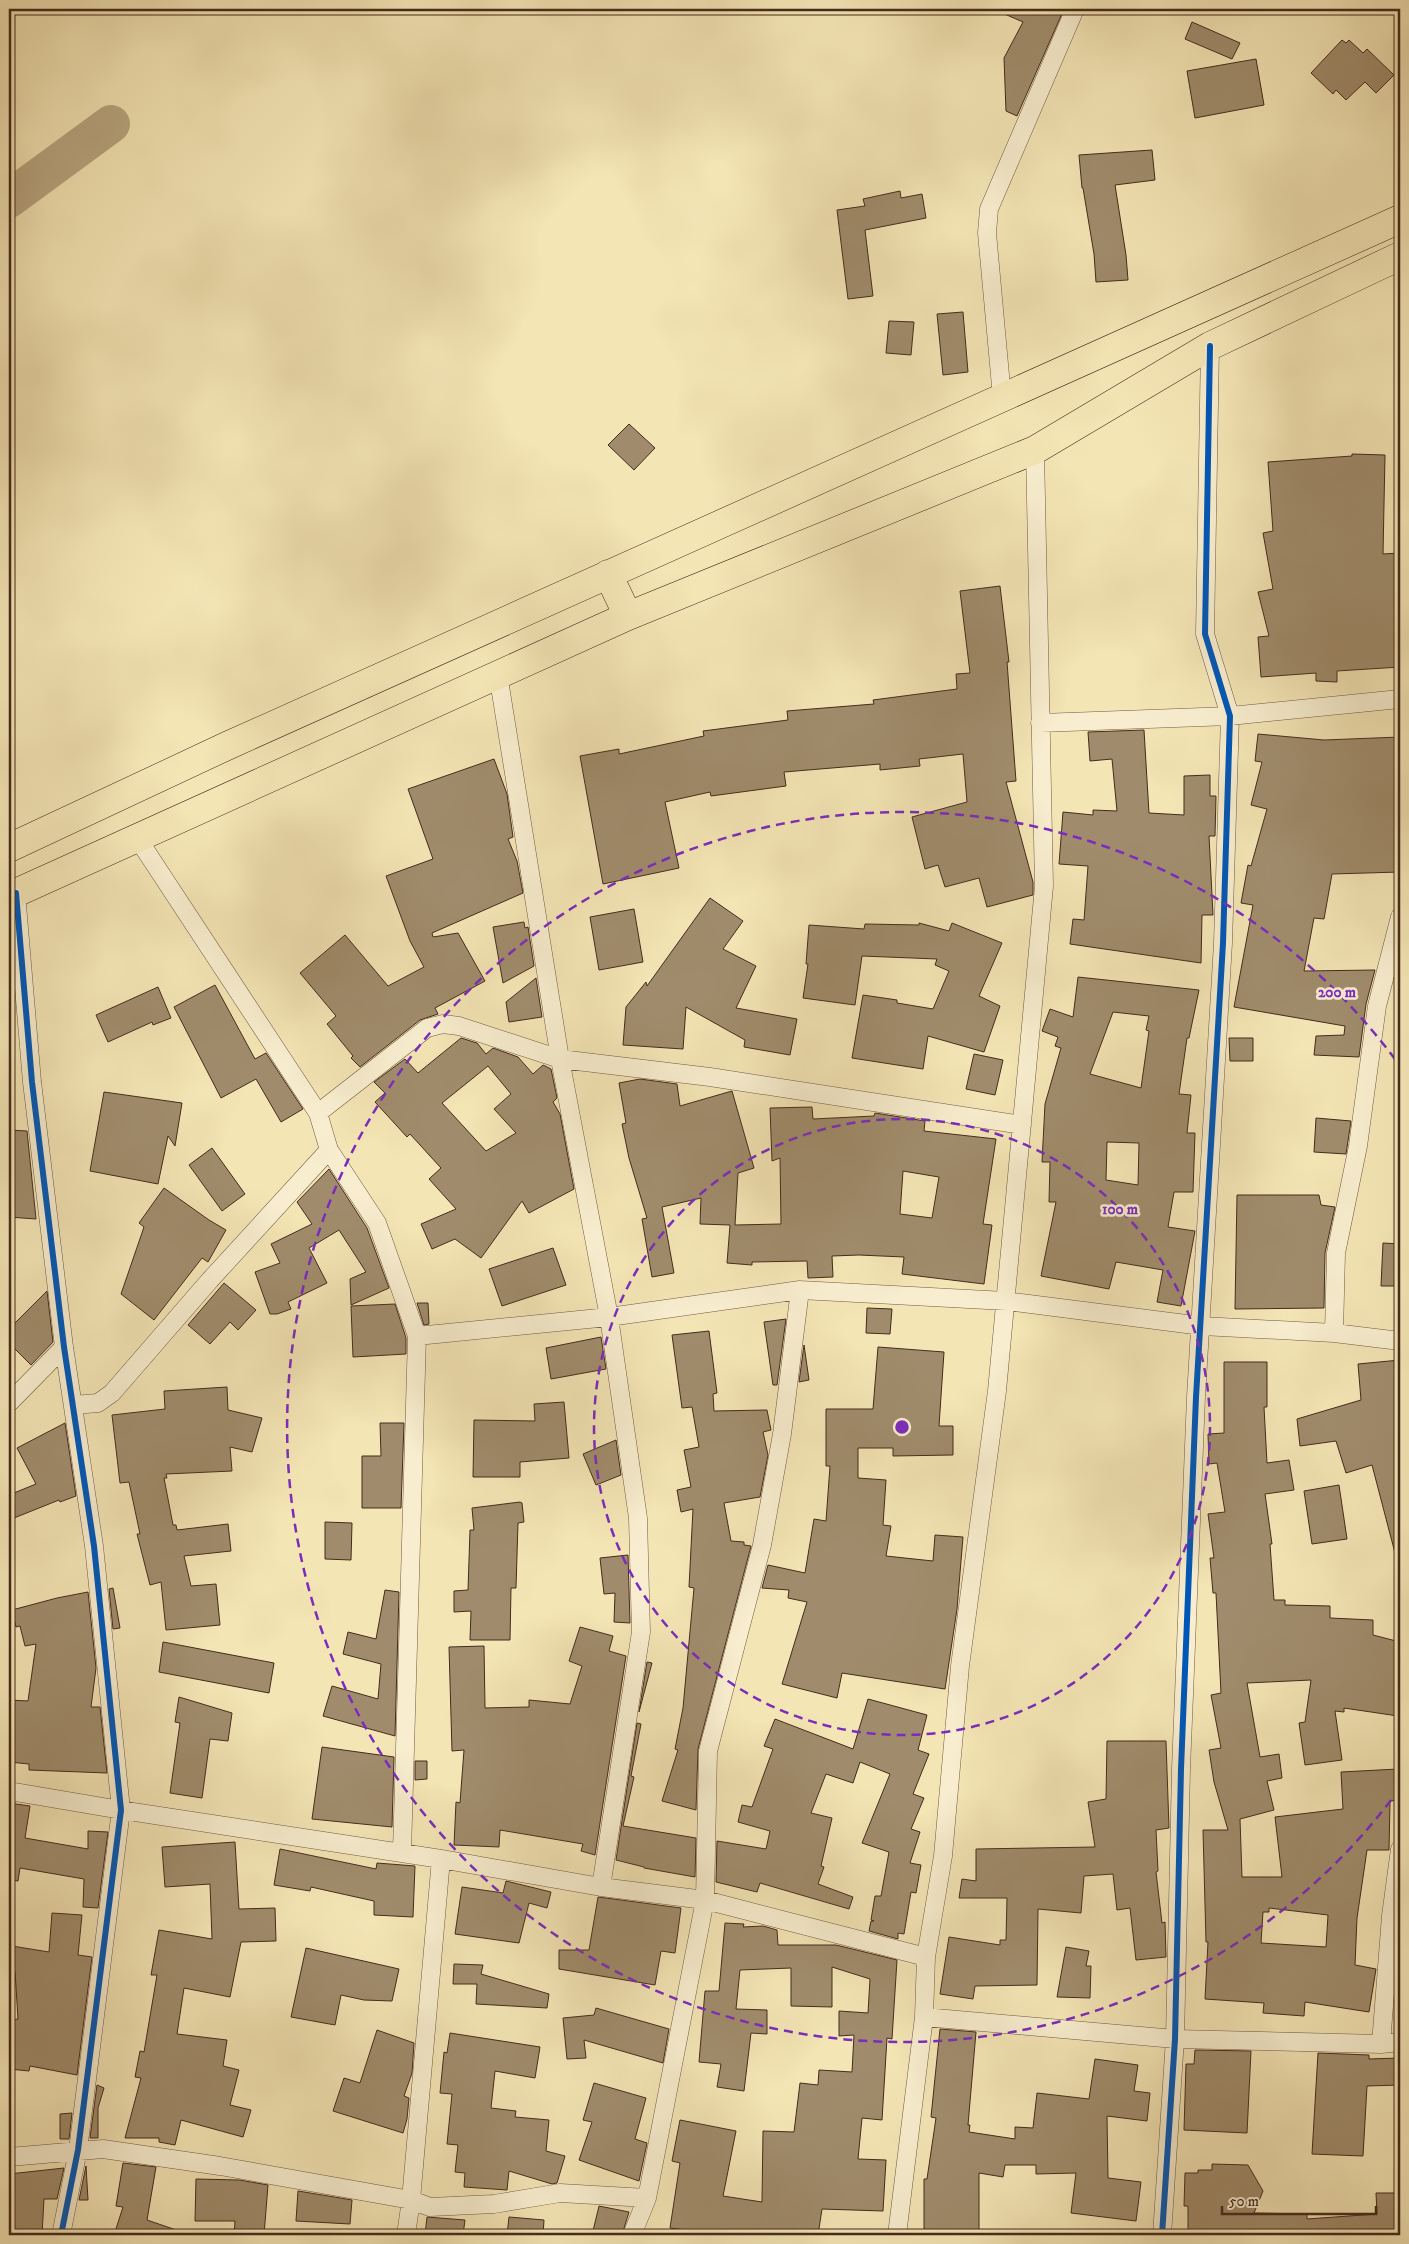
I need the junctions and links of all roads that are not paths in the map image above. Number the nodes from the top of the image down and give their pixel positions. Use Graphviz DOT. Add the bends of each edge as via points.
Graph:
graph roads {
  1 [pos="1075,9"];
  2 [pos="1400,220"];
  3 [pos="1400,256"];
  4 [pos="1210,346"];
  5 [pos="1002,397"];
  6 [pos="1035,450"];
  7 [pos="608,574"];
  8 [pos="628,616"];
  9 [pos="498,674"];
  10 [pos="1400,699"];
  11 [pos="1230,716"];
  12 [pos="1040,723"];
  13 [pos="138,839"];
  14 [pos="9,848"];
  15 [pos="13,895"];
  16 [pos="1400,917"];
  17 [pos="560,1058"];
  18 [pos="318,1113"];
  19 [pos="1022,1125"];
  20 [pos="329,1150"];
  21 [pos="800,1290"];
  22 [pos="1006,1301"];
  23 [pos="609,1317"];
  24 [pos="1202,1326"];
  25 [pos="1334,1333"];
  26 [pos="417,1336"];
  27 [pos="1400,1341"];
  28 [pos="64,1347"];
  29 [pos="9,1403"];
  30 [pos="74,1406"];
  31 [pos="9,1791"];
  32 [pos="121,1810"];
  33 [pos="1400,1849"];
  34 [pos="402,1852"];
  35 [pos="441,1859"];
  36 [pos="601,1887"];
  37 [pos="705,1900"];
  38 [pos="926,1957"];
  39 [pos="924,2017"];
  40 [pos="1175,2039"];
  41 [pos="1400,2042"];
  42 [pos="1381,2044"];
  43 [pos="78,2150"];
  44 [pos="9,2157"];
  45 [pos="646,2198"];
  46 [pos="411,2200"];
  47 [pos="61,2235"];
  48 [pos="406,2235"];
  49 [pos="635,2235"];
  50 [pos="897,2235"];
  51 [pos="1162,2235"];
  1 -- 5 [label="street" via="989,209 986,234"];
  2 -- 5 [label="highway"];
  3 -- 4 [label="highway"];
  4 -- 6 [label="highway"];
  4 -- 11 [label="street" via="1205,634"];
  5 -- 7 [label="highway"];
  6 -- 8 [label="highway"];
  6 -- 12 [label="street"];
  7 -- 8 [label="highway"];
  7 -- 14 [label="highway"];
  8 -- 9 [label="highway"];
  9 -- 13 [label="highway"];
  9 -- 17 [label="street"];
  10 -- 11 [label="street"];
  11 -- 12 [label="street"];
  11 -- 24 [label="street" via="1223,943"];
  12 -- 19 [label="street" via="1044,886"];
  13 -- 15 [label="highway"];
  13 -- 18 [label="street"];
  15 -- 28 [label="street"];
  16 -- 25 [label="street" via="1377,1006 1358,1146 1336,1253"];
  17 -- 18 [label="street" via="444,1024 427,1028"];
  17 -- 19 [label="street" via="710,1077"];
  17 -- 23 [label="street"];
  18 -- 20 [label="street"];
  19 -- 22 [label="street"];
  20 -- 26 [label="street" via="377,1223"];
  20 -- 30 [label="street" via="112,1393 98,1402"];
  21 -- 22 [label="street"];
  21 -- 23 [label="street"];
  21 -- 37 [label="street" via="782,1434 762,1544 708,1752"];
  22 -- 24 [label="street"];
  22 -- 38 [label="street" via="960,1666 943,1856"];
  23 -- 26 [label="street"];
  23 -- 36 [label="street" via="638,1518 640,1632"];
  24 -- 25 [label="street"];
  24 -- 40 [label="street" via="1181,1769"];
  25 -- 27 [label="street"];
  26 -- 34 [label="street"];
  28 -- 29 [label="street"];
  28 -- 30 [label="street"];
  30 -- 32 [label="street" via="94,1546"];
  31 -- 32 [label="street"];
  32 -- 34 [label="street"];
  32 -- 43 [label="street"];
  33 -- 42 [label="street"];
  34 -- 35 [label="street"];
  35 -- 36 [label="street"];
  35 -- 46 [label="street"];
  36 -- 37 [label="street"];
  37 -- 38 [label="street"];
  37 -- 45 [label="street"];
  38 -- 39 [label="street"];
  39 -- 40 [label="street"];
  39 -- 50 [label="street"];
  40 -- 42 [label="street"];
  40 -- 51 [label="street"];
  41 -- 42 [label="street"];
  43 -- 44 [label="street"];
  43 -- 46 [label="street" via="103,2148"];
  43 -- 47 [label="street"];
  45 -- 46 [label="street" via="560,2194 494,2204 430,2207"];
  45 -- 49 [label="street"];
  46 -- 48 [label="street"];
}
